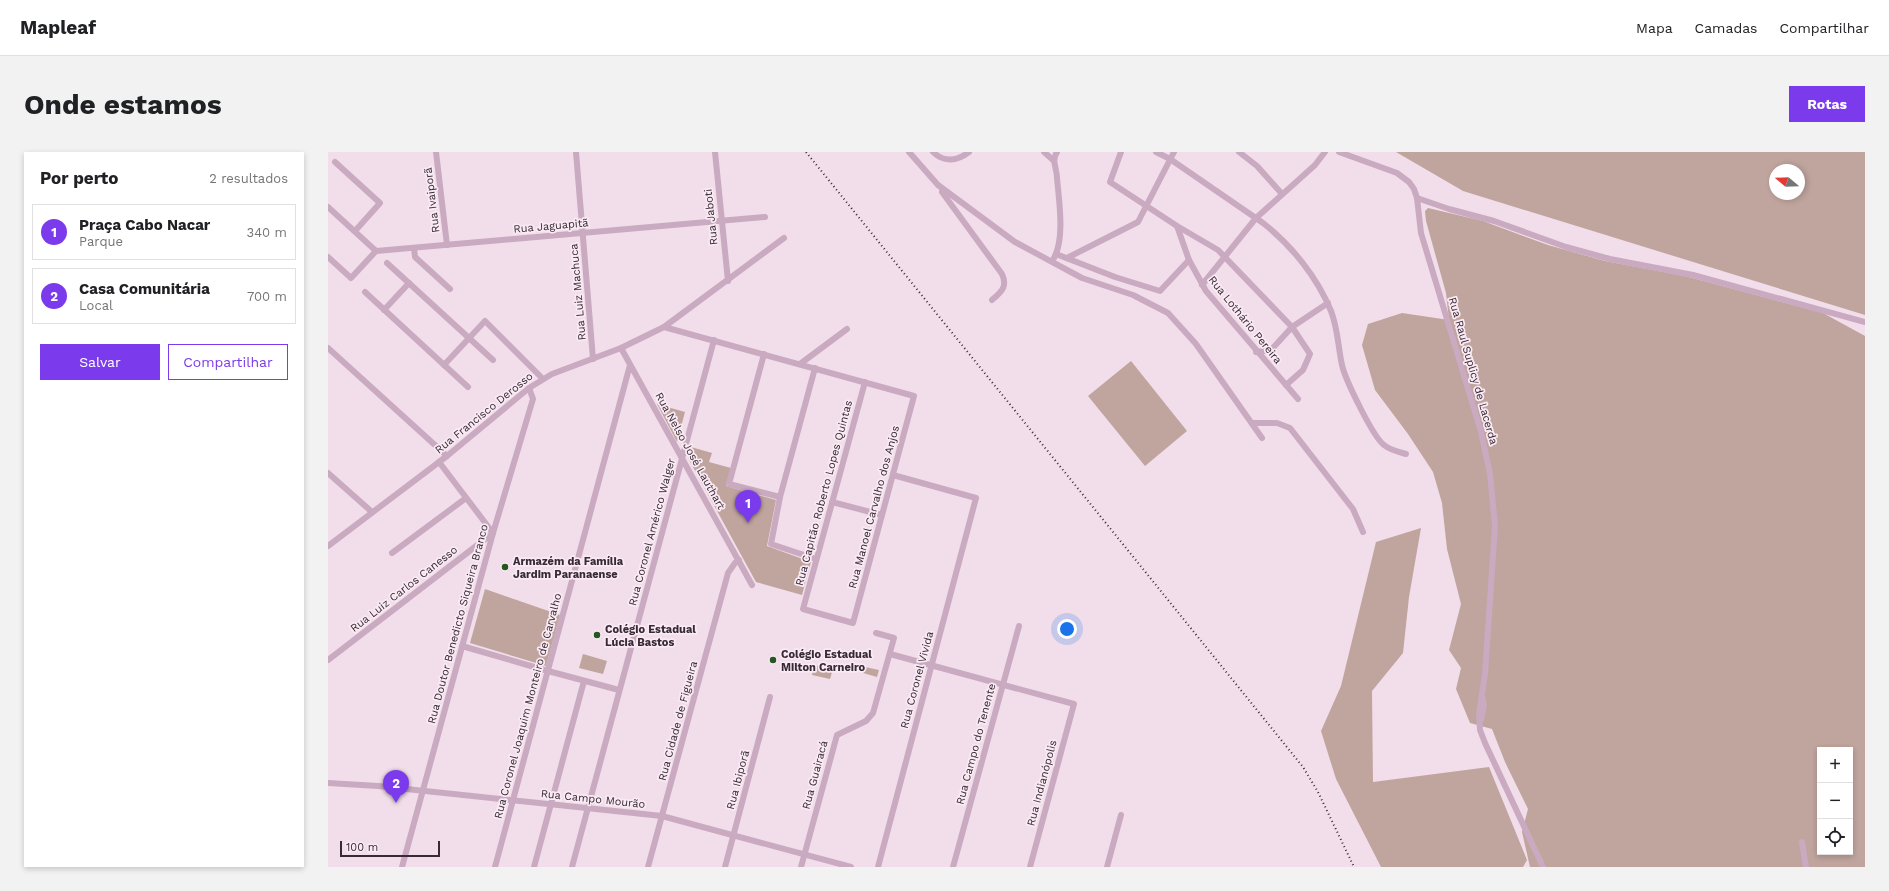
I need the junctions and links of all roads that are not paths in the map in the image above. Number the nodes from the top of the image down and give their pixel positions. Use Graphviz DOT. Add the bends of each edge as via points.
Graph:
graph roads {
  1 [pos="436,152"];
  2 [pos="576,152"];
  3 [pos="714,152"];
  4 [pos="909,152"];
  5 [pos="932,152"];
  6 [pos="969,152"];
  7 [pos="1044,152"];
  8 [pos="1057,152"];
  9 [pos="1121,152"];
  10 [pos="1156,152"];
  11 [pos="1174,152"];
  12 [pos="1239,152"];
  13 [pos="1326,152"];
  14 [pos="1338,152"];
  15 [pos="1170,159"];
  16 [pos="1053,160"];
  17 [pos="335,162"];
  18 [pos="938,186"];
  19 [pos="1282,194"];
  20 [pos="1417,198"];
  21 [pos="1147,206"];
  22 [pos="328,207"];
  23 [pos="765,217"];
  24 [pos="1256,218"];
  25 [pos="722,220"];
  26 [pos="1177,226"];
  27 [pos="355,231"];
  28 [pos="583,233"];
  29 [pos="784,238"];
  30 [pos="447,245"];
  31 [pos="414,248"];
  32 [pos="376,251"];
  33 [pos="1056,254"];
  34 [pos="328,257"];
  35 [pos="1067,258"];
  36 [pos="1226,258"];
  37 [pos="1189,260"];
  38 [pos="387,263"];
  39 [pos="1052,263"];
  40 [pos="728,281"];
  41 [pos="409,283"];
  42 [pos="1202,285"];
  43 [pos="450,289"];
  44 [pos="365,292"];
  45 [pos="992,300"];
  46 [pos="1328,303"];
  47 [pos="384,310"];
  48 [pos="1865,322"];
  49 [pos="664,327"];
  50 [pos="1292,327"];
  51 [pos="847,330"];
  52 [pos="469,338"];
  53 [pos="714,340"];
  54 [pos="328,348"];
  55 [pos="621,348"];
  56 [pos="1256,352"];
  57 [pos="764,354"];
  58 [pos="593,359"];
  59 [pos="493,360"];
  60 [pos="800,364"];
  61 [pos="444,365"];
  62 [pos="630,365"];
  63 [pos="815,368"];
  64 [pos="543,379"];
  65 [pos="865,382"];
  66 [pos="1286,385"];
  67 [pos="468,387"];
  68 [pos="529,388"];
  69 [pos="1298,399"];
  70 [pos="1252,423"];
  71 [pos="1262,438"];
  72 [pos="1406,454"];
  73 [pos="447,456"];
  74 [pos="682,458"];
  75 [pos="439,462"];
  76 [pos="328,473"];
  77 [pos="893,475"];
  78 [pos="780,497"];
  79 [pos="466,498"];
  80 [pos="832,502"];
  81 [pos="372,512"];
  82 [pos="882,515"];
  83 [pos="1362,532"];
  84 [pos="493,533"];
  85 [pos="328,546"];
  86 [pos="392,553"];
  87 [pos="739,560"];
  88 [pos="816,560"];
  89 [pos="752,585"];
  90 [pos="803,609"];
  91 [pos="1019,626"];
  92 [pos="876,633"];
  93 [pos="462,646"];
  94 [pos="890,654"];
  95 [pos="328,660"];
  96 [pos="932,665"];
  97 [pos="548,671"];
  98 [pos="584,681"];
  99 [pos="1003,685"];
  100 [pos="619,690"];
  101 [pos="770,697"];
  102 [pos="328,783"];
  103 [pos="423,790"];
  104 [pos="513,800"];
  105 [pos="551,804"];
  106 [pos="588,808"];
  107 [pos="1121,815"];
  108 [pos="662,816"];
  109 [pos="733,835"];
  110 [pos="1802,842"];
  111 [pos="804,854"];
  112 [pos="402,867"];
  113 [pos="495,867"];
  114 [pos="534,867"];
  115 [pos="572,867"];
  116 [pos="648,867"];
  117 [pos="725,867"];
  118 [pos="801,867"];
  119 [pos="851,867"];
  120 [pos="878,867"];
  121 [pos="953,867"];
  122 [pos="1030,867"];
  123 [pos="1107,867"];
  124 [pos="1543,867"];
  125 [pos="1806,867"];
  1 -- 30 [label="street, Rua Ivaiporã"];
  2 -- 28 [label="street, Rua Luiz Machuca"];
  3 -- 25 [label="street, Rua Jaboti"];
  4 -- 18 [label="street"];
  5 -- 6 [label="street" via="940,158 953,160"];
  7 -- 16 [label="street"];
  8 -- 16 [label="street"];
  9 -- 21 [label="street" via="1110,182"];
  10 -- 15 [label="street"];
  11 -- 15 [label="street"];
  12 -- 19 [label="street" via="1257,166"];
  13 -- 19 [label="street"];
  14 -- 20 [label="street" via="1403,177 1412,185"];
  15 -- 21 [label="street"];
  15 -- 24 [label="street"];
  16 -- 33 [label="street" via="1057,177 1060,232"];
  17 -- 27 [label="street" via="380,203"];
  18 -- 39 [label="street" via="998,231"];
  18 -- 45 [label="street" via="1002,274 1004,287"];
  19 -- 24 [label="street"];
  20 -- 48 [label="street" via="1574,249 1693,275"];
  20 -- 124 [label="street, Rua Raul Suplicy de Lacerda" via="1421,233 1470,391 1486,453 1492,490 1495,541 1482,695 1484,705 1480,722 1485,743"];
  21 -- 26 [label="street"];
  21 -- 35 [label="street" via="1134,225"];
  22 -- 27 [label="street"];
  23 -- 25 [label="street, Rua Jaguapitã"];
  24 -- 36 [label="street"];
  24 -- 46 [label="street" via="1278,236 1302,262 1314,277"];
  25 -- 28 [label="street, Rua Jaguapitã"];
  25 -- 40 [label="street, Rua Jaboti"];
  26 -- 36 [label="street"];
  26 -- 37 [label="street, Rua Lothário Pereira"];
  27 -- 32 [label="street"];
  28 -- 30 [label="street, Rua Jaguapitã"];
  28 -- 58 [label="street, Rua Luiz Machuca"];
  29 -- 40 [label="street, Rua Francisco Derosso"];
  30 -- 31 [label="street, Rua Jaguapitã"];
  31 -- 32 [label="street, Rua Jaguapitã"];
  31 -- 43 [label="street" via="415,257"];
  32 -- 34 [label="street" via="351,278"];
  33 -- 35 [label="street"];
  33 -- 39 [label="street"];
  35 -- 37 [label="street" via="1160,291"];
  36 -- 42 [label="street"];
  36 -- 50 [label="street"];
  37 -- 42 [label="street, Rua Lothário Pereira"];
  38 -- 41 [label="street"];
  39 -- 70 [label="street" via="1082,278 1133,295 1168,313 1190,336"];
  40 -- 49 [label="street, Rua Francisco Derosso"];
  41 -- 47 [label="street"];
  41 -- 52 [label="street"];
  42 -- 56 [label="street, Rua Lothário Pereira"];
  44 -- 47 [label="street"];
  46 -- 50 [label="street"];
  46 -- 72 [label="street" via="1336,324 1343,368 1350,390 1384,445"];
  47 -- 61 [label="street"];
  49 -- 53 [label="street"];
  49 -- 55 [label="street, Rua Francisco Derosso"];
  50 -- 56 [label="street" via="1272,350"];
  50 -- 66 [label="street" via="1310,354 1302,370"];
  51 -- 60 [label="street"];
  52 -- 59 [label="street"];
  52 -- 61 [label="street"];
  52 -- 64 [label="street" via="485,321"];
  53 -- 57 [label="street"];
  53 -- 74 [label="street, Rua Coronel Américo Walger"];
  54 -- 73 [label="street"];
  55 -- 58 [label="street, Rua Francisco Derosso"];
  55 -- 62 [label="street, Rua Nelso José Lauthart"];
  56 -- 66 [label="street, Rua Lothário Pereira"];
  57 -- 60 [label="street"];
  57 -- 78 [label="street" via="729,484"];
  58 -- 64 [label="street, Rua Francisco Derosso"];
  60 -- 63 [label="street"];
  61 -- 67 [label="street"];
  62 -- 74 [label="street, Rua Nelso José Lauthart"];
  62 -- 97 [label="street, Rua Coronel Joaquim Monteiro de Carvalho"];
  63 -- 65 [label="street"];
  63 -- 78 [label="street"];
  64 -- 68 [label="street, Rua Francisco Derosso"];
  65 -- 77 [label="street, Rua Manoel Carvalho dos Anjos" via="914,396"];
  65 -- 80 [label="street, Rua Capitão Roberto Lopes Quintas"];
  66 -- 69 [label="street, Rua Lothário Pereira"];
  68 -- 73 [label="street, Rua Francisco Derosso"];
  68 -- 84 [label="street, Rua Doutor Benedicto Siqueira Branco" via="533,399"];
  70 -- 71 [label="street"];
  70 -- 83 [label="street" via="1277,423 1290,428 1353,509"];
  73 -- 75 [label="street, Rua Francisco Derosso"];
  74 -- 87 [label="street, Rua Nelso José Lauthart"];
  74 -- 100 [label="street, Rua Coronel Américo Walger"];
  75 -- 79 [label="street"];
  75 -- 81 [label="street, Rua Francisco Derosso"];
  76 -- 81 [label="street"];
  77 -- 82 [label="street, Rua Manoel Carvalho dos Anjos"];
  77 -- 96 [label="street, Rua Coronel Vivida" via="976,498"];
  78 -- 88 [label="street" via="771,544"];
  79 -- 84 [label="street"];
  79 -- 86 [label="street"];
  80 -- 82 [label="street"];
  80 -- 88 [label="street, Rua Capitão Roberto Lopes Quintas"];
  81 -- 85 [label="street, Rua Francisco Derosso"];
  82 -- 90 [label="street, Rua Manoel Carvalho dos Anjos" via="853,623"];
  84 -- 93 [label="street, Rua Doutor Benedicto Siqueira Branco"];
  84 -- 95 [label="street, Rua Luiz Carlos Canesso"];
  87 -- 89 [label="street, Rua Nelso José Lauthart"];
  87 -- 108 [label="street, Rua Cidade de Figueira" via="728,573"];
  88 -- 90 [label="street, Rua Capitão Roberto Lopes Quintas"];
  91 -- 99 [label="street, Rua Campo do Tenente"];
  92 -- 94 [label="street, Rua Guairacá" via="894,638"];
  93 -- 97 [label="street"];
  93 -- 103 [label="street, Rua Doutor Benedicto Siqueira Branco"];
  94 -- 96 [label="street"];
  94 -- 111 [label="street, Rua Guairacá" via="872,715 837,735"];
  96 -- 99 [label="street"];
  96 -- 120 [label="street, Rua Coronel Vivida"];
  97 -- 98 [label="street"];
  97 -- 104 [label="street, Rua Coronel Joaquim Monteiro de Carvalho"];
  98 -- 100 [label="street"];
  98 -- 105 [label="street"];
  99 -- 121 [label="street, Rua Campo do Tenente"];
  99 -- 122 [label="street, Rua Indianópolis" via="1074,704"];
  100 -- 106 [label="street, Rua Coronel Américo Walger"];
  101 -- 109 [label="street, Rua Ibiporã"];
  102 -- 103 [label="street, Rua Campo Mourão"];
  103 -- 104 [label="street, Rua Campo Mourão"];
  103 -- 112 [label="street, Rua Doutor Benedicto Siqueira Branco"];
  104 -- 105 [label="street, Rua Campo Mourão"];
  104 -- 113 [label="street, Rua Coronel Joaquim Monteiro de Carvalho"];
  105 -- 106 [label="street, Rua Campo Mourão"];
  105 -- 114 [label="street"];
  106 -- 108 [label="street, Rua Campo Mourão"];
  106 -- 115 [label="street, Rua Coronel Américo Walger"];
  107 -- 123 [label="street"];
  108 -- 109 [label="street, Rua Campo Mourão"];
  108 -- 116 [label="street, Rua Cidade de Figueira"];
  109 -- 111 [label="street, Rua Campo Mourão"];
  109 -- 117 [label="street, Rua Ibiporã"];
  110 -- 125 [label="street"];
  111 -- 118 [label="street, Rua Guairacá"];
  111 -- 119 [label="street, Rua Campo Mourão"];
}
